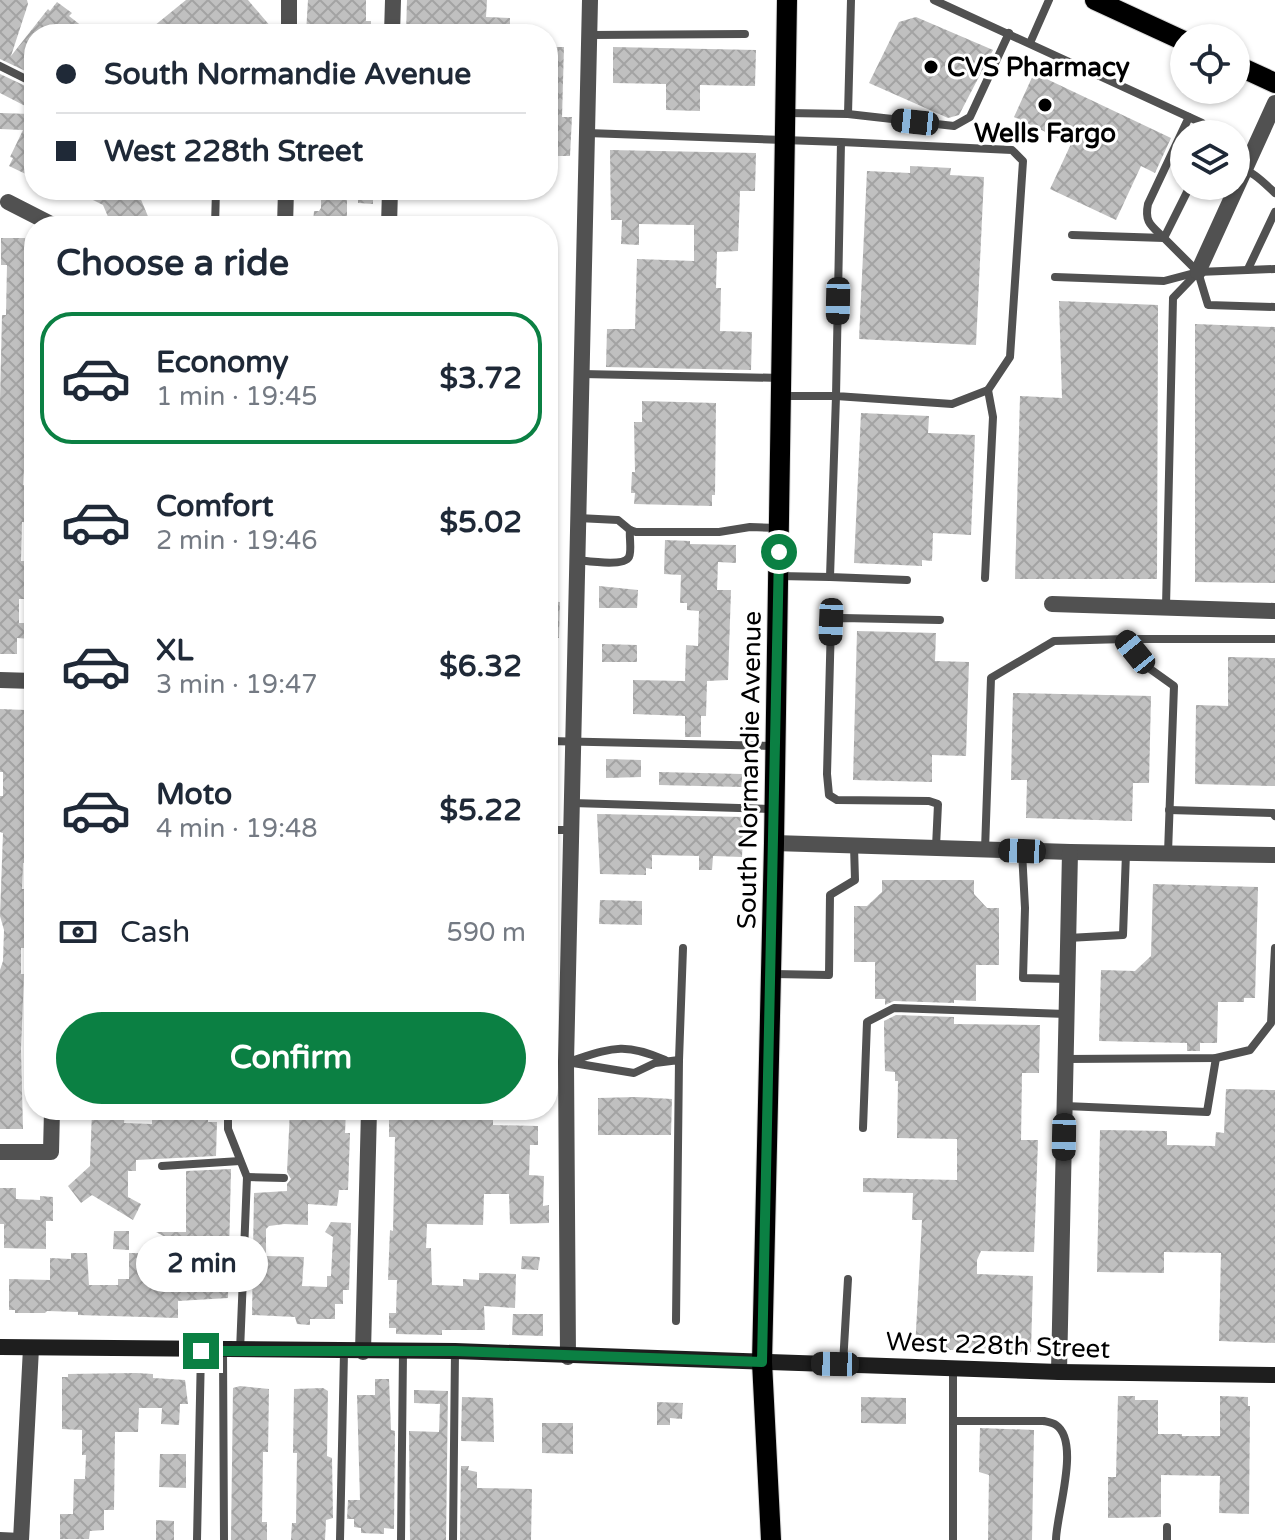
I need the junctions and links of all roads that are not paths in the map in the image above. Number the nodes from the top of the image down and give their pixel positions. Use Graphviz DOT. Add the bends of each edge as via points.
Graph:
graph roads {
  1 [pos="289,0"];
  2 [pos="393,0"];
  3 [pos="590,0"];
  4 [pos="787,0"];
  5 [pos="851,0"];
  6 [pos="934,0"];
  7 [pos="1049,0"];
  8 [pos="1095,0"];
  9 [pos="289,24"];
  10 [pos="392,24"];
  11 [pos="1009,33"];
  12 [pos="745,34"];
  13 [pos="589,35"];
  14 [pos="1170,35"];
  15 [pos="1030,43"];
  16 [pos="0,66"];
  17 [pos="1250,71"];
  18 [pos="24,78"];
  19 [pos="1275,83"];
  20 [pos="1275,103"];
  21 [pos="786,112"];
  22 [pos="848,114"];
  23 [pos="1189,117"];
  24 [pos="1196,120"];
  25 [pos="587,133"];
  26 [pos="785,140"];
  27 [pos="841,142"];
  28 [pos="1250,149"];
  29 [pos="1250,175"];
  30 [pos="1275,193"];
  31 [pos="1183,200"];
  32 [pos="1227,200"];
  33 [pos="8,202"];
  34 [pos="1275,212"];
  35 [pos="35,216"];
  36 [pos="1072,235"];
  37 [pos="1164,238"];
  38 [pos="1248,269"];
  39 [pos="1275,269"];
  40 [pos="1198,272"];
  41 [pos="1055,277"];
  42 [pos="1275,307"];
  43 [pos="581,374"];
  44 [pos="781,387"];
  45 [pos="988,390"];
  46 [pos="836,396"];
  47 [pos="578,518"];
  48 [pos="779,528"];
  49 [pos="630,530"];
  50 [pos="577,560"];
  51 [pos="778,576"];
  52 [pos="830,577"];
  53 [pos="985,578"];
  54 [pos="907,580"];
  55 [pos="1052,604"];
  56 [pos="1166,607"];
  57 [pos="1274,611"];
  58 [pos="940,620"];
  59 [pos="1125,639"];
  60 [pos="1275,639"];
  61 [pos="0,680"];
  62 [pos="24,681"];
  63 [pos="558,741"];
  64 [pos="573,741"];
  65 [pos="776,746"];
  66 [pos="572,803"];
  67 [pos="775,810"];
  68 [pos="1169,810"];
  69 [pos="1275,816"];
  70 [pos="558,830"];
  71 [pos="571,830"];
  72 [pos="774,843"];
  73 [pos="854,846"];
  74 [pos="936,848"];
  75 [pos="985,850"];
  76 [pos="1022,851"];
  77 [pos="1070,852"];
  78 [pos="1126,853"];
  79 [pos="1168,854"];
  80 [pos="1275,855"];
  81 [pos="1068,938"];
  82 [pos="683,948"];
  83 [pos="1275,948"];
  84 [pos="771,974"];
  85 [pos="1067,979"];
  86 [pos="1067,1014"];
  87 [pos="1216,1058"];
  88 [pos="1066,1059"];
  89 [pos="666,1060"];
  90 [pos="679,1060"];
  91 [pos="566,1062"];
  92 [pos="1065,1106"];
  93 [pos="52,1120"];
  94 [pos="228,1120"];
  95 [pos="369,1120"];
  96 [pos="863,1128"];
  97 [pos="0,1152"];
  98 [pos="240,1161"];
  99 [pos="162,1166"];
  100 [pos="247,1177"];
  101 [pos="284,1178"];
  102 [pos="848,1279"];
  103 [pos="676,1321"];
  104 [pos="0,1347"];
  105 [pos="31,1348"];
  106 [pos="201,1351"];
  107 [pos="223,1351"];
  108 [pos="240,1351"];
  109 [pos="455,1351"];
  110 [pos="344,1352"];
  111 [pos="363,1352"];
  112 [pos="403,1352"];
  113 [pos="568,1357"];
  114 [pos="762,1362"];
  115 [pos="843,1364"];
  116 [pos="953,1369"];
  117 [pos="1059,1372"];
  118 [pos="1275,1375"];
  119 [pos="953,1421"];
  120 [pos="1167,1527"];
  121 [pos="0,1536"];
  122 [pos="21,1538"];
  123 [pos="197,1540"];
  124 [pos="224,1540"];
  125 [pos="340,1540"];
  126 [pos="401,1540"];
  127 [pos="453,1540"];
  128 [pos="771,1540"];
  129 [pos="953,1540"];
  130 [pos="1056,1540"];
  131 [pos="1167,1540"];
  1 -- 9 [label="street"];
  2 -- 10 [label="street"];
  3 -- 13 [label="street"];
  4 -- 21 [label="main road, South Normandie Avenue"];
  5 -- 22 [label="lane"];
  6 -- 11 [label="lane"];
  7 -- 15 [label="lane"];
  8 -- 14 [label="main road"];
  11 -- 15 [label="lane"];
  11 -- 22 [label="lane" via="970,117 954,126"];
  12 -- 13 [label="lane"];
  13 -- 25 [label="street"];
  15 -- 23 [label="lane"];
  16 -- 18 [label="lane"];
  17 -- 19 [label="main road"];
  20 -- 28 [label="street"];
  21 -- 22 [label="lane"];
  21 -- 26 [label="main road, South Normandie Avenue"];
  23 -- 24 [label="lane"];
  23 -- 37 [label="lane" via="1148,204 1146,216"];
  25 -- 26 [label="lane"];
  25 -- 43 [label="street"];
  26 -- 27 [label="lane"];
  26 -- 44 [label="main road, South Normandie Avenue"];
  27 -- 45 [label="lane" via="1012,150 1023,161 1010,357"];
  27 -- 46 [label="lane"];
  29 -- 30 [label="lane"];
  31 -- 37 [label="lane"];
  32 -- 40 [label="street"];
  33 -- 35 [label="street"];
  34 -- 38 [label="lane"];
  36 -- 37 [label="lane"];
  37 -- 40 [label="lane"];
  38 -- 39 [label="lane"];
  38 -- 40 [label="lane"];
  40 -- 41 [label="lane" via="1164,281"];
  40 -- 42 [label="lane" via="1208,305"];
  40 -- 56 [label="lane" via="1173,298"];
  43 -- 44 [label="lane"];
  43 -- 47 [label="street"];
  44 -- 46 [label="lane"];
  44 -- 48 [label="main road, South Normandie Avenue"];
  45 -- 46 [label="lane" via="952,404"];
  45 -- 53 [label="lane" via="993,417"];
  46 -- 52 [label="lane"];
  47 -- 49 [label="lane" via="618,520"];
  47 -- 50 [label="street"];
  48 -- 49 [label="lane"];
  48 -- 51 [label="main road, South Normandie Avenue"];
  49 -- 50 [label="lane" via="626,561"];
  50 -- 64 [label="street"];
  51 -- 52 [label="lane"];
  51 -- 65 [label="main road, South Normandie Avenue"];
  52 -- 54 [label="lane"];
  55 -- 56 [label="street"];
  56 -- 57 [label="street"];
  58 -- 74 [label="lane" via="831,622 827,774 829,795 837,800 938,804"];
  59 -- 60 [label="lane"];
  59 -- 68 [label="lane" via="1146,666 1174,686"];
  59 -- 75 [label="lane" via="1054,641 991,678"];
  61 -- 62 [label="street"];
  63 -- 64 [label="lane"];
  64 -- 65 [label="lane"];
  64 -- 66 [label="street"];
  65 -- 67 [label="main road, South Normandie Avenue"];
  66 -- 67 [label="lane"];
  66 -- 71 [label="street"];
  67 -- 72 [label="main road, South Normandie Avenue"];
  68 -- 69 [label="lane"];
  68 -- 79 [label="lane"];
  70 -- 71 [label="lane"];
  71 -- 91 [label="street"];
  72 -- 73 [label="street"];
  72 -- 84 [label="main road, South Normandie Avenue"];
  73 -- 74 [label="street"];
  73 -- 84 [label="lane" via="855,880 830,895 829,975"];
  74 -- 75 [label="street"];
  75 -- 76 [label="street"];
  76 -- 77 [label="street"];
  76 -- 85 [label="lane" via="1023,978"];
  77 -- 78 [label="street"];
  77 -- 81 [label="street"];
  78 -- 79 [label="street"];
  78 -- 81 [label="lane" via="1123,935"];
  79 -- 80 [label="street"];
  81 -- 85 [label="street"];
  82 -- 90 [label="lane"];
  83 -- 87 [label="lane" via="1271,1023 1250,1050"];
  84 -- 114 [label="main road, South Normandie Avenue"];
  85 -- 86 [label="street"];
  86 -- 88 [label="street"];
  86 -- 96 [label="lane" via="894,1008 867,1022"];
  87 -- 88 [label="lane"];
  87 -- 92 [label="lane" via="1207,1112"];
  88 -- 92 [label="street"];
  89 -- 90 [label="lane"];
  89 -- 91 [label="lane" via="634,1073"];
  89 -- 91 [label="lane" via="616,1047"];
  90 -- 103 [label="lane"];
  91 -- 113 [label="street"];
  92 -- 117 [label="street"];
  93 -- 97 [label="street" via="51,1152"];
  94 -- 98 [label="lane"];
  95 -- 111 [label="street"];
  98 -- 99 [label="lane"];
  98 -- 100 [label="lane"];
  100 -- 101 [label="lane"];
  100 -- 108 [label="lane"];
  102 -- 115 [label="lane"];
  104 -- 105 [label="street, West 228th Street"];
  105 -- 106 [label="street, West 228th Street"];
  105 -- 122 [label="street"];
  106 -- 107 [label="street, West 228th Street"];
  106 -- 123 [label="lane"];
  107 -- 108 [label="street, West 228th Street"];
  107 -- 124 [label="lane"];
  108 -- 110 [label="street, West 228th Street"];
  109 -- 112 [label="street, West 228th Street"];
  109 -- 113 [label="street, West 228th Street"];
  109 -- 127 [label="lane"];
  110 -- 111 [label="street, West 228th Street"];
  110 -- 125 [label="lane"];
  111 -- 112 [label="street, West 228th Street"];
  112 -- 126 [label="lane"];
  113 -- 114 [label="street, West 228th Street"];
  114 -- 115 [label="street, West 228th Street"];
  114 -- 128 [label="main road, South Normandie Avenue"];
  115 -- 116 [label="street, West 228th Street"];
  116 -- 117 [label="street, West 228th Street"];
  116 -- 119 [label="lane"];
  117 -- 118 [label="street, West 228th Street"];
  119 -- 129 [label="lane"];
  119 -- 130 [label="lane" via="1057,1425 1066,1447 1066,1484"];
  120 -- 131 [label="lane"];
  121 -- 122 [label="lane"];
}
